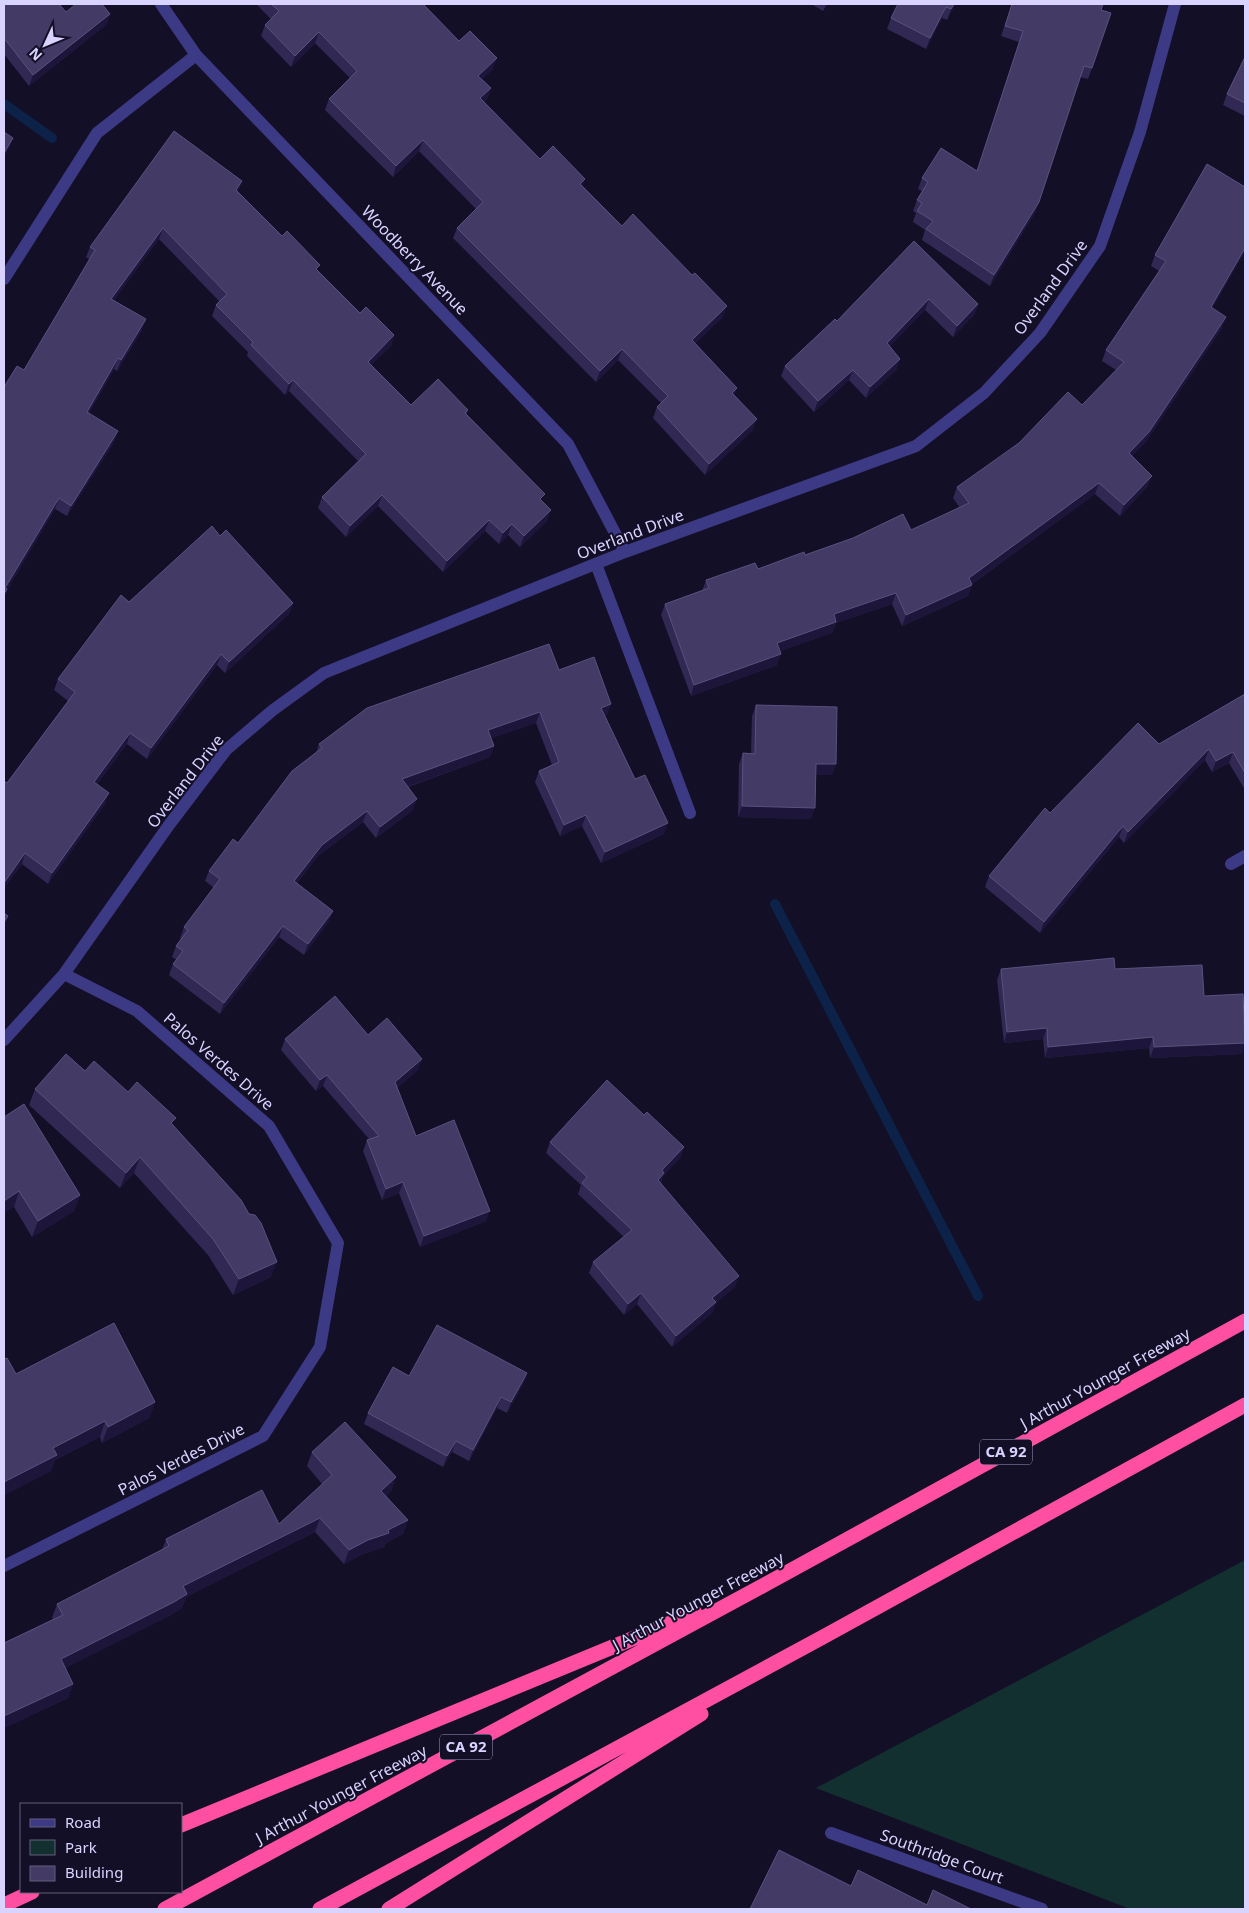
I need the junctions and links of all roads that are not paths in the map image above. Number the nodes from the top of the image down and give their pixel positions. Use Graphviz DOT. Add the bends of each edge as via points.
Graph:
graph roads {
  1 [pos="161,4"];
  2 [pos="1175,4"];
  3 [pos="196,55"];
  4 [pos="4,279"];
  5 [pos="625,552"];
  6 [pos="596,564"];
  7 [pos="690,813"];
  8 [pos="1245,856"];
  9 [pos="1231,864"];
  10 [pos="64,974"];
  11 [pos="4,1040"];
  12 [pos="1245,1321"];
  13 [pos="1245,1405"];
  14 [pos="4,1566"];
  15 [pos="766,1584"];
  16 [pos="823,1637"];
  17 [pos="182,1825"];
  18 [pos="831,1832"];
  19 [pos="30,1893"];
  20 [pos="4,1905"];
  21 [pos="165,1909"];
  22 [pos="320,1909"];
  23 [pos="389,1909"];
  24 [pos="1042,1909"];
  1 -- 3 [label="street, Woodberry Avenue"];
  2 -- 5 [label="street, Overland Drive" via="1140,132 1100,246 1040,333 984,393 916,446"];
  3 -- 4 [label="street" via="97,133"];
  3 -- 5 [label="street, Woodberry Avenue" via="568,444"];
  5 -- 6 [label="street, Overland Drive"];
  6 -- 7 [label="street"];
  6 -- 10 [label="street, Overland Drive" via="324,673 273,710 226,750"];
  8 -- 9 [label="street"];
  10 -- 11 [label="street, Overland Drive"];
  10 -- 14 [label="street, Palos Verdes Drive" via="137,1010 269,1126 338,1243 320,1347 263,1436"];
  12 -- 15 [label="highway, J Arthur Younger Freeway / CA 92"];
  13 -- 16 [label="highway"];
  15 -- 17 [label="highway"];
  15 -- 21 [label="highway, J Arthur Younger Freeway / CA 92"];
  16 -- 22 [label="highway"];
  16 -- 23 [label="highway"];
  18 -- 24 [label="street, Southridge Court"];
  19 -- 20 [label="highway"];
}
